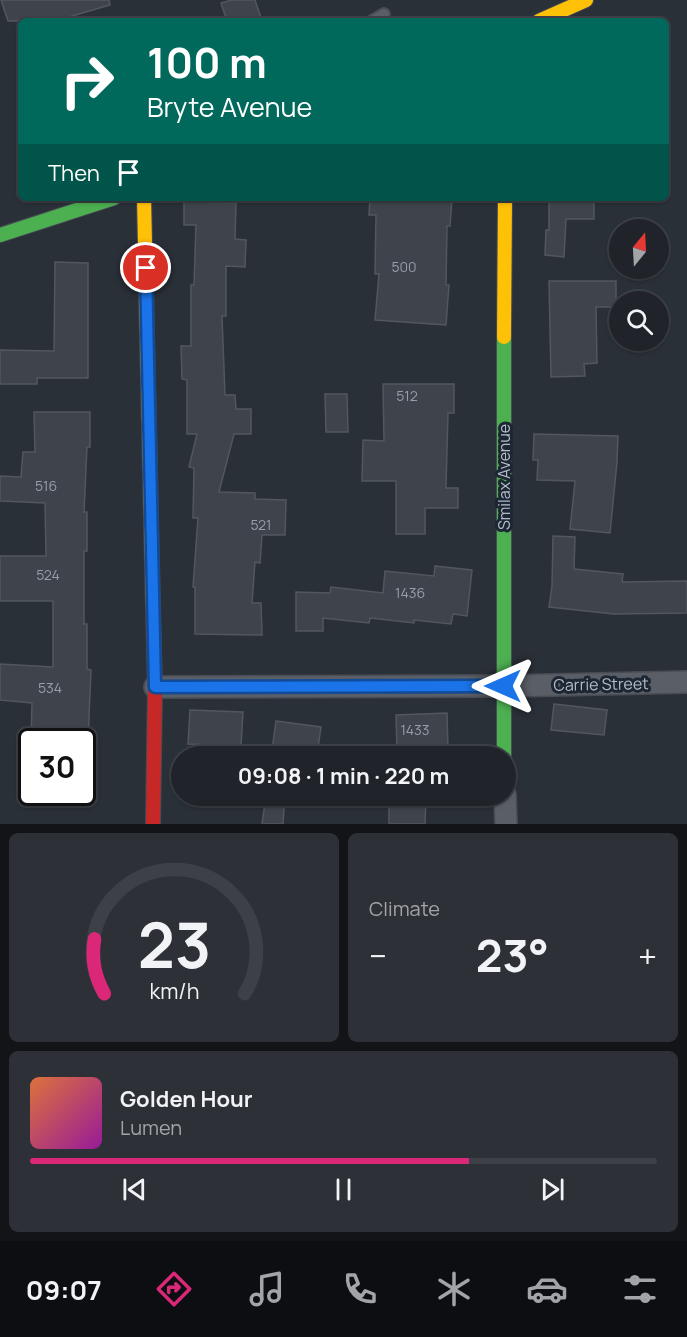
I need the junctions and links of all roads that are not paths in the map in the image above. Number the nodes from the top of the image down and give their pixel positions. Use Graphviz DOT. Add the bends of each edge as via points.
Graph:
graph roads {
  1 [pos="586,0"];
  2 [pos="384,14"];
  3 [pos="377,18"];
  4 [pos="546,18"];
  5 [pos="102,201"];
  6 [pos="144,201"];
  7 [pos="506,201"];
  8 [pos="0,235"];
  9 [pos="687,682"];
  10 [pos="503,686"];
  11 [pos="155,687"];
  12 [pos="504,746"];
  13 [pos="505,806"];
  14 [pos="153,824"];
  15 [pos="506,824"];
  1 -- 4 [label="street"];
  2 -- 3 [label="lane"];
  5 -- 8 [label="street"];
  6 -- 11 [label="street"];
  7 -- 10 [label="street, Smilax Avenue"];
  9 -- 10 [label="street, Carrie Street"];
  10 -- 11 [label="street, Carrie Street"];
  10 -- 12 [label="street, Smilax Avenue"];
  11 -- 14 [label="street"];
  13 -- 15 [label="street"];
}
